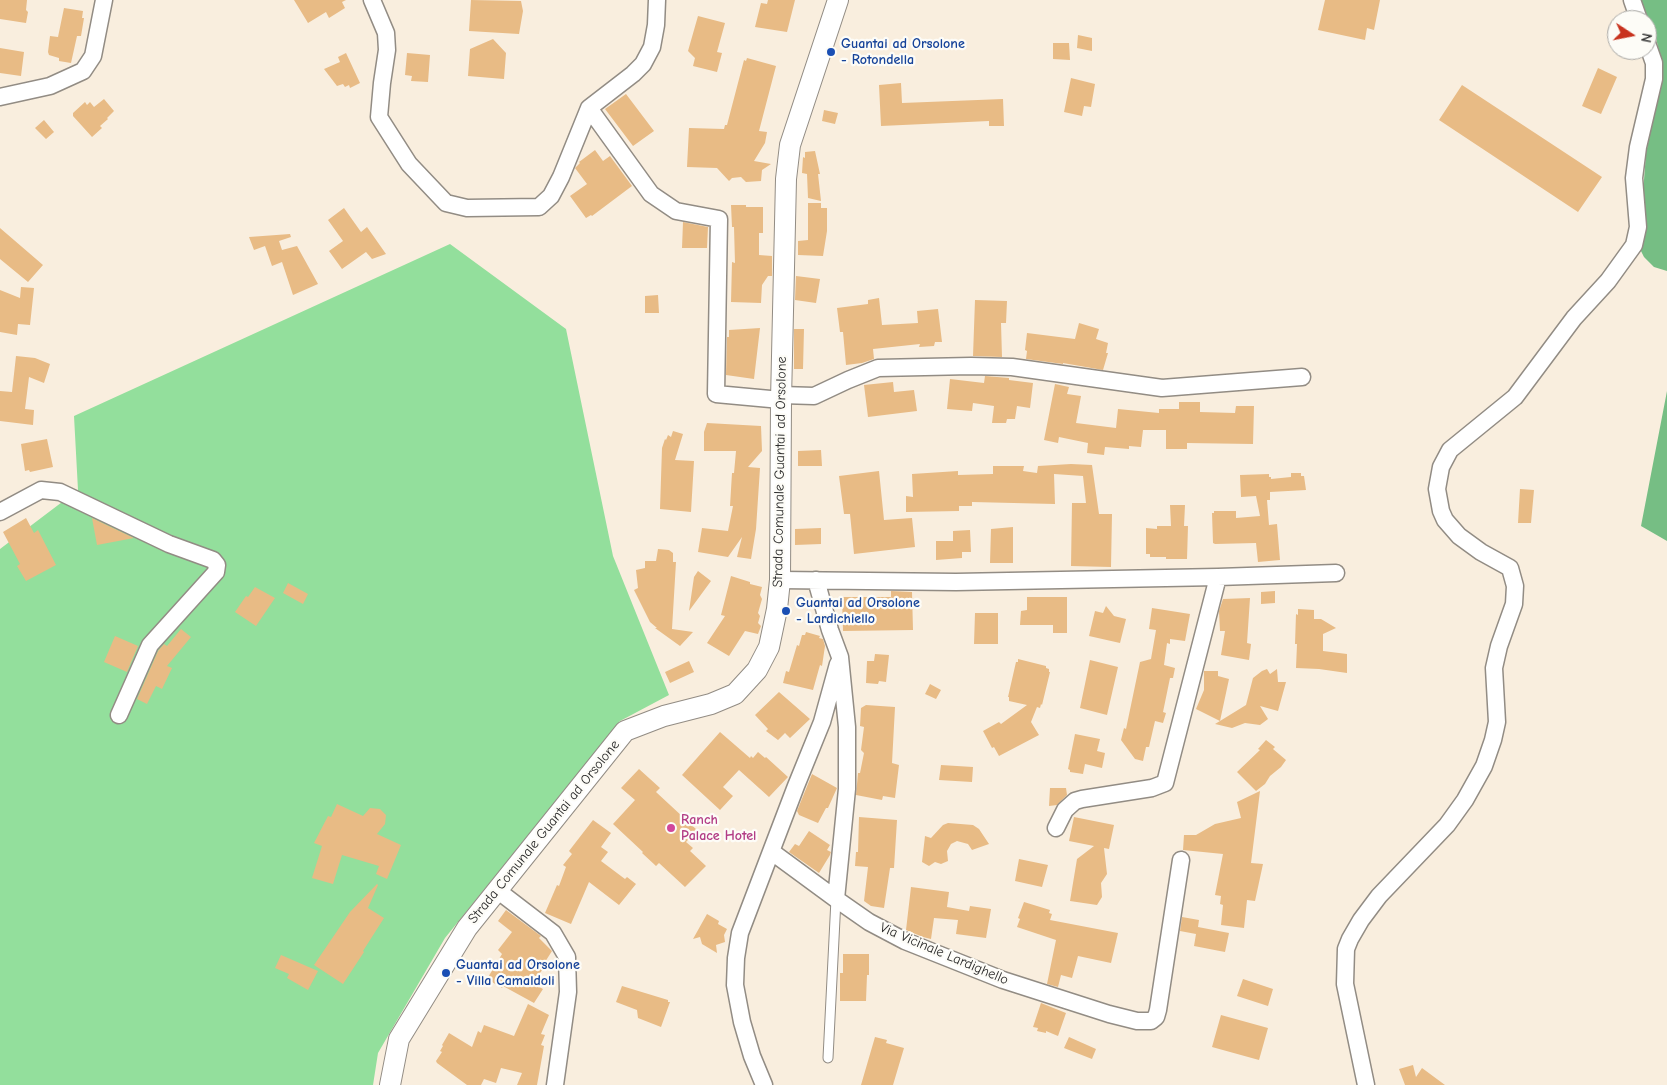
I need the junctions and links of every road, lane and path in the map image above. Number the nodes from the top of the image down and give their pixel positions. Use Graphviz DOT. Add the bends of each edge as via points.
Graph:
graph roads {
  1 [pos="104,0"];
  2 [pos="372,0"];
  3 [pos="657,0"];
  4 [pos="838,0"];
  5 [pos="1653,60"];
  6 [pos="0,97"];
  7 [pos="589,108"];
  8 [pos="1302,377"];
  9 [pos="781,397"];
  10 [pos="0,512"];
  11 [pos="1336,573"];
  12 [pos="1218,577"];
  13 [pos="780,580"];
  14 [pos="816,580"];
  15 [pos="840,657"];
  16 [pos="119,716"];
  17 [pos="1056,828"];
  18 [pos="772,852"];
  19 [pos="1181,860"];
  20 [pos="497,890"];
  21 [pos="836,899"];
  22 [pos="828,1058"];
  23 [pos="390,1085"];
  24 [pos="555,1085"];
  25 [pos="764,1085"];
  26 [pos="1366,1085"];
  1 -- 6 [label="street" via="94,56 83,71 50,86"];
  2 -- 7 [label="street" via="386,33 380,117 409,164 446,203 467,208 539,207 551,196 561,177"];
  3 -- 7 [label="street" via="652,47 643,64"];
  4 -- 9 [label="street, Strada Comunale Guantai ad Orsolone" via="790,145 786,179"];
  5 -- 26 [label="street" via="1654,79 1634,178 1638,227 1634,246 1514,397 1450,450 1441,466 1440,511 1459,536 1510,568 1516,586 1514,604 1498,646 1494,668 1497,722 1484,766 1451,819 1379,896 1361,920 1346,950 1345,984"];
  7 -- 9 [label="street" via="651,194 676,211 719,219 716,394"];
  8 -- 9 [label="street" via="1162,388 1012,367 878,368 814,396"];
  9 -- 13 [label="street, Strada Comunale Guantai ad Orsolone"];
  10 -- 16 [label="street" via="41,490 60,492 169,544 213,560 217,565 216,572 150,645"];
  11 -- 12 [label="street"];
  12 -- 14 [label="street" via="956,582"];
  12 -- 17 [label="street" via="1165,783 1076,801 1066,810"];
  13 -- 14 [label="street"];
  13 -- 20 [label="street, Strada Comunale Guantai ad Orsolone" via="769,647 757,670 741,688 735,694 710,704 625,731"];
  14 -- 15 [label="street"];
  15 -- 18 [label="street" via="822,722"];
  15 -- 21 [label="street" via="847,727 847,788"];
  18 -- 21 [label="street"];
  18 -- 25 [label="street" via="740,932 735,985 742,1022"];
  19 -- 21 [label="street, Via Vicinale Lardighello" via="1158,1010 1151,1021 1109,1014 1003,980 905,941"];
  20 -- 23 [label="street, Strada Comunale Guantai ad Orsolone" via="467,928 399,1038"];
  20 -- 24 [label="street" via="553,933 566,957 568,992"];
  21 -- 22 [label="lane"];
}
